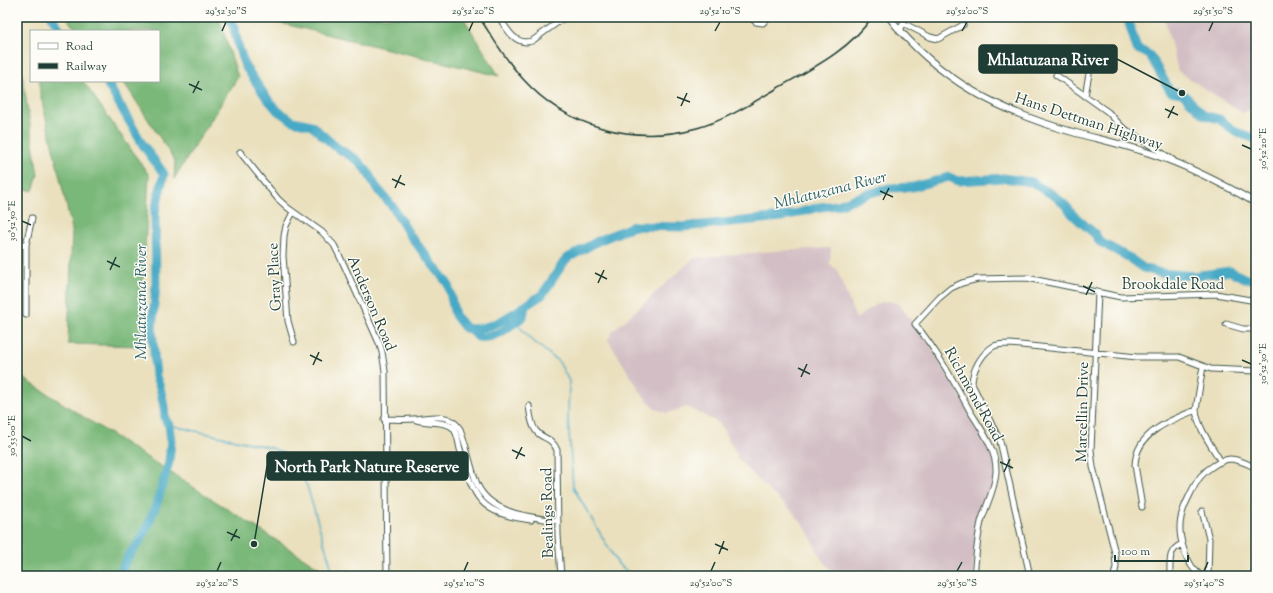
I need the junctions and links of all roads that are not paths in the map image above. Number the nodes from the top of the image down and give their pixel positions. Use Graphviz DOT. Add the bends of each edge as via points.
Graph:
graph roads {
  1 [pos="499,17"];
  2 [pos="565,17"];
  3 [pos="750,17"];
  4 [pos="768,17"];
  5 [pos="889,17"];
  6 [pos="902,20"];
  7 [pos="963,25"];
  8 [pos="900,32"];
  9 [pos="1092,57"];
  10 [pos="1056,76"];
  11 [pos="1085,96"];
  12 [pos="240,152"];
  13 [pos="1179,164"];
  14 [pos="1256,203"];
  15 [pos="293,212"];
  16 [pos="32,218"];
  17 [pos="26,245"];
  18 [pos="17,246"];
  19 [pos="1098,293"];
  20 [pos="1256,301"];
  21 [pos="26,315"];
  22 [pos="914,324"];
  23 [pos="1226,324"];
  24 [pos="1256,329"];
  25 [pos="294,342"];
  26 [pos="1095,353"];
  27 [pos="1203,366"];
  28 [pos="1256,371"];
  29 [pos="529,406"];
  30 [pos="1196,410"];
  31 [pos="384,419"];
  32 [pos="1221,462"];
  33 [pos="1256,468"];
  34 [pos="1142,507"];
  35 [pos="1202,511"];
  36 [pos="558,522"];
  37 [pos="1182,544"];
  38 [pos="1256,571"];
  39 [pos="1170,574"];
  40 [pos="387,576"];
  41 [pos="561,576"];
  42 [pos="974,576"];
  43 [pos="1030,576"];
  44 [pos="1114,576"];
  45 [pos="1202,576"];
  46 [pos="1208,576"];
  47 [pos="1252,576"];
  1 -- 2 [label="street" via="514,38 528,42"];
  3 -- 4 [label="street" via="762,23"];
  5 -- 8 [label="street, Hans Dettman Highway"];
  6 -- 7 [label="street" via="938,39"];
  6 -- 8 [label="street"];
  8 -- 13 [label="street, Hans Dettman Highway" via="951,78 1001,106 1056,127"];
  9 -- 11 [label="street"];
  10 -- 11 [label="street"];
  11 -- 13 [label="street" via="1108,112 1122,126"];
  12 -- 15 [label="street, Anderson Road" via="278,199"];
  13 -- 14 [label="street, Hans Dettman Highway" via="1220,182"];
  15 -- 25 [label="street, Gray Place" via="286,226 283,250 288,321"];
  15 -- 31 [label="street, Anderson Road" via="322,232 334,245 376,336 384,361"];
  16 -- 17 [label="street"];
  17 -- 18 [label="street"];
  17 -- 21 [label="street"];
  19 -- 20 [label="street, Brookdale Road" via="1121,297 1216,294"];
  19 -- 22 [label="street, Brookdale Road" via="1027,278 969,280 944,293"];
  19 -- 26 [label="street, Marcellin Drive"];
  22 -- 42 [label="street, Richmond Road" via="945,365 982,431 995,462 996,480 982,521"];
  23 -- 24 [label="street"];
  26 -- 27 [label="street" via="1136,357 1179,357"];
  26 -- 43 [label="street" via="999,345 988,351 972,374 973,388 1003,453"];
  26 -- 44 [label="street, Marcellin Drive" via="1091,454 1115,553"];
  27 -- 28 [label="street" via="1212,369"];
  27 -- 30 [label="street"];
  29 -- 36 [label="street, Bealings Road" via="537,433 554,442 557,450"];
  30 -- 32 [label="street" via="1201,428"];
  30 -- 34 [label="street" via="1158,428 1140,445 1135,465"];
  31 -- 36 [label="street" via="413,419 453,428 473,490 481,502 501,514"];
  31 -- 40 [label="street, Anderson Road"];
  32 -- 33 [label="street" via="1235,459"];
  32 -- 37 [label="street" via="1205,472 1182,513"];
  35 -- 46 [label="street" via="1209,539"];
  36 -- 41 [label="street, Bealings Road"];
  37 -- 39 [label="street" via="1172,552"];
  37 -- 45 [label="street" via="1187,558"];
  38 -- 47 [label="street"];
}
